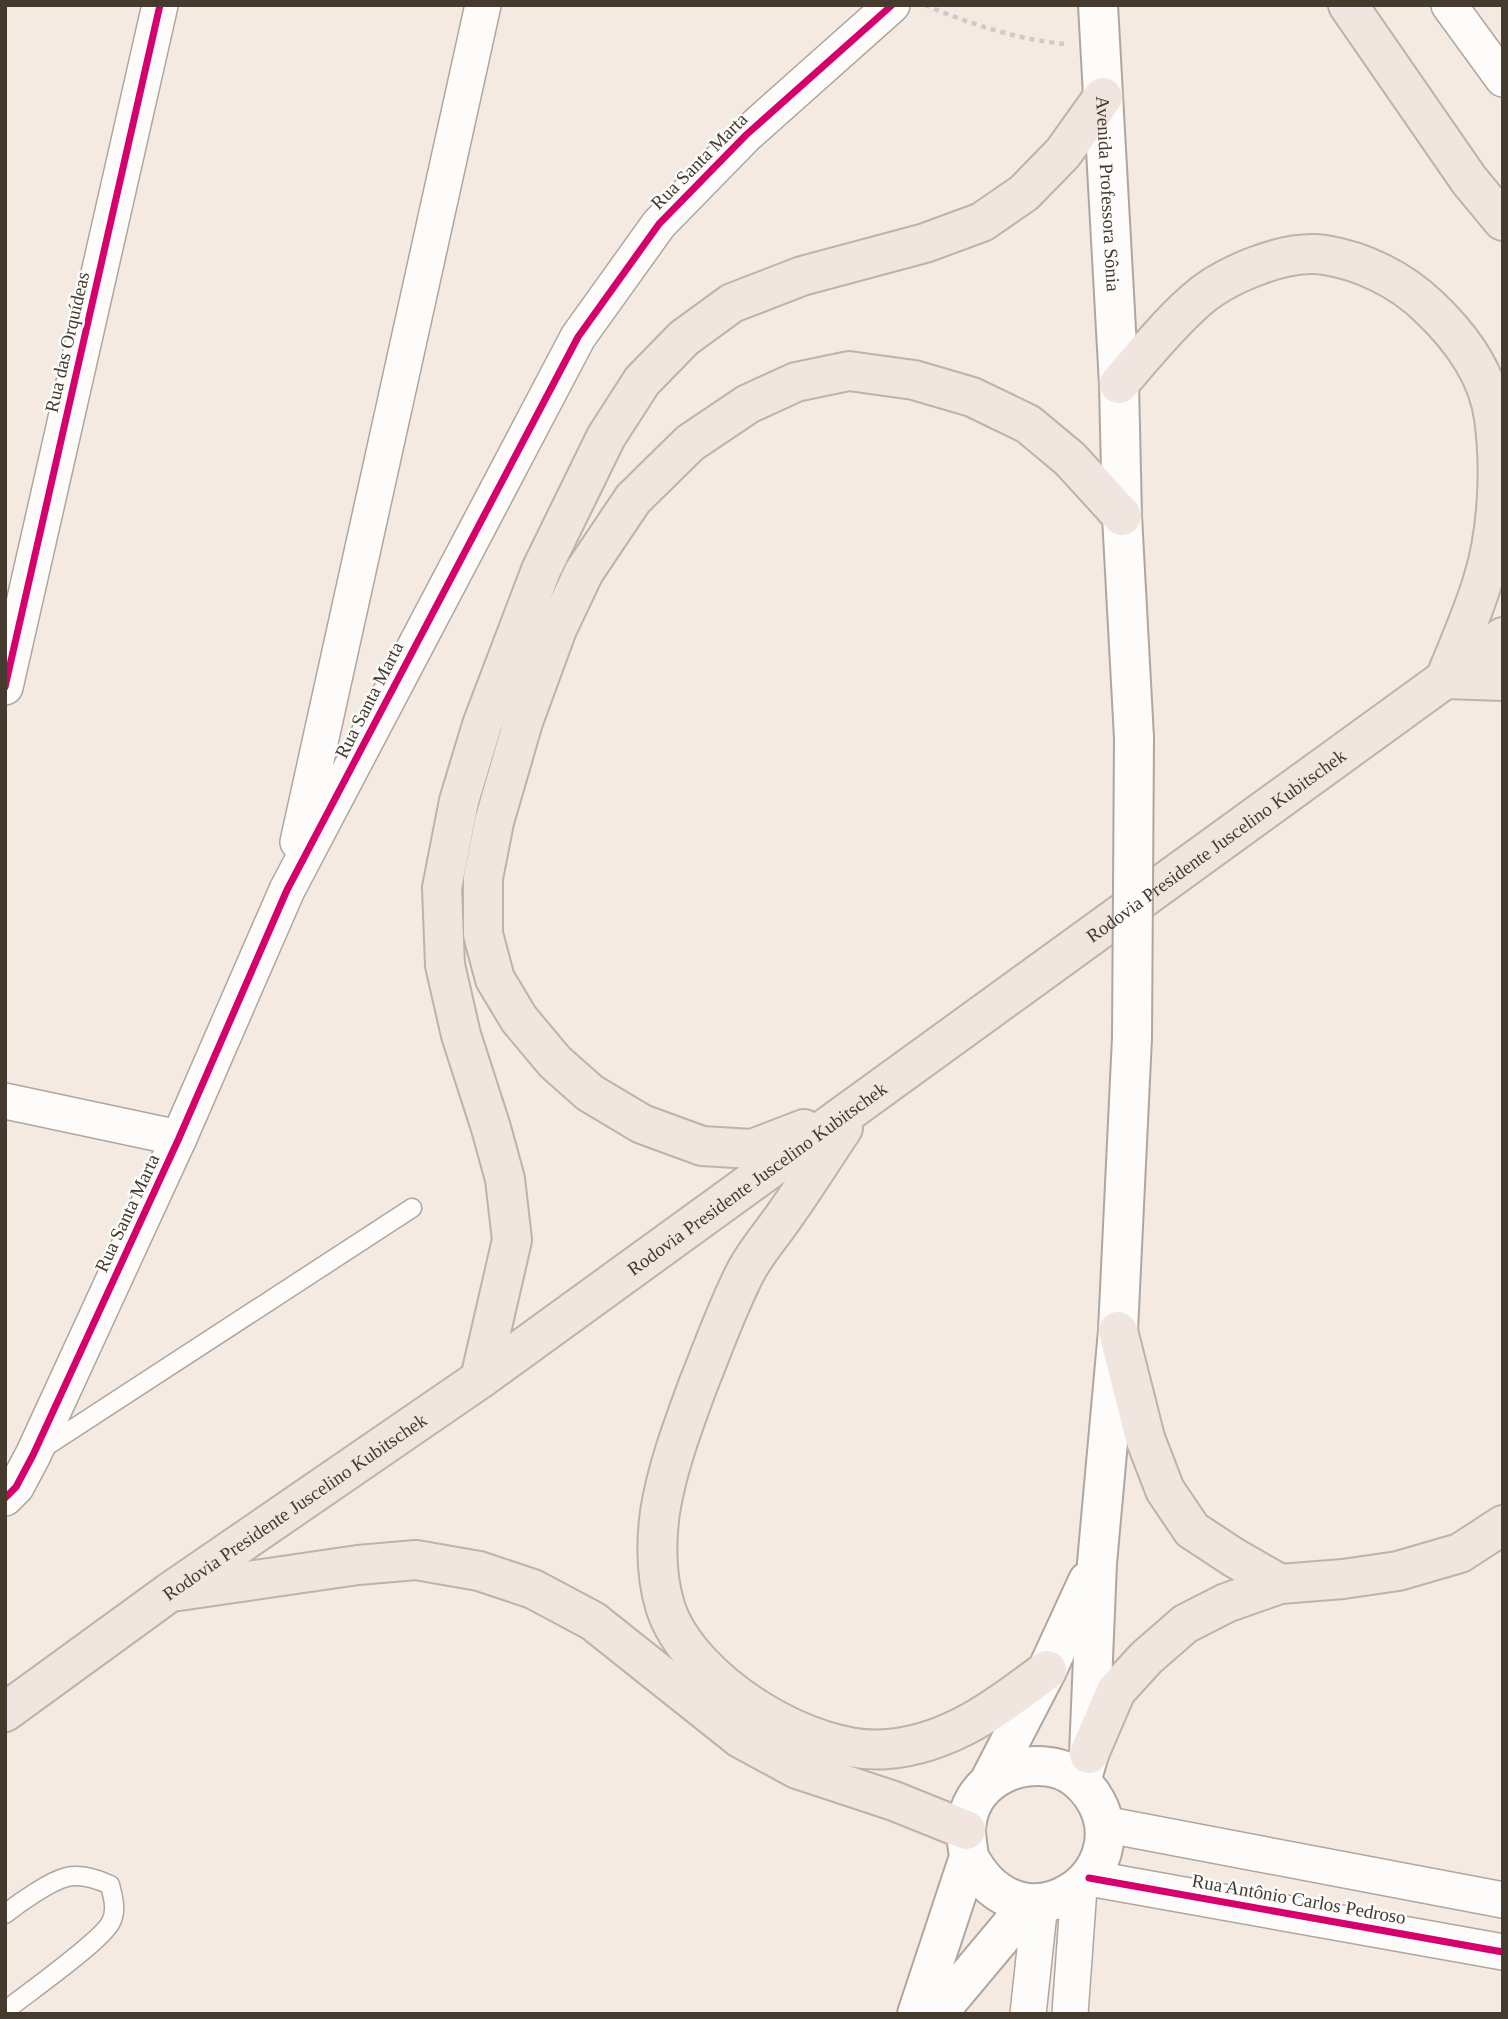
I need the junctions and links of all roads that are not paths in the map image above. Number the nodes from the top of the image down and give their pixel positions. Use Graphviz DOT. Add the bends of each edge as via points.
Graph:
graph roads {
  1 [pos="160,5"];
  2 [pos="483,5"];
  3 [pos="892,5"];
  4 [pos="1098,5"];
  5 [pos="1348,5"];
  6 [pos="1449,5"];
  7 [pos="1503,79"];
  8 [pos="1103,97"];
  9 [pos="1503,221"];
  10 [pos="1119,384"];
  11 [pos="1122,516"];
  12 [pos="1503,638"];
  13 [pos="1445,679"];
  14 [pos="1503,681"];
  15 [pos="5,687"];
  16 [pos="287,890"];
  17 [pos="5,1101"];
  18 [pos="855,1109"];
  19 [pos="179,1138"];
  20 [pos="412,1208"];
  21 [pos="1118,1331"];
  22 [pos="480,1378"];
  23 [pos="33,1455"];
  24 [pos="5,1498"];
  25 [pos="1503,1525"];
  26 [pos="1097,1563"];
  27 [pos="1280,1584"];
  28 [pos="170,1592"];
  29 [pos="1047,1670"];
  30 [pos="5,1712"];
  31 [pos="1085,1768"];
  32 [pos="989,1782"];
  33 [pos="1104,1824"];
  34 [pos="968,1843"];
  35 [pos="1084,1883"];
  36 [pos="1503,1900"];
  37 [pos="1035,1903"];
  38 [pos="5,1913"];
  39 [pos="1499,1943"];
  40 [pos="5,2011"];
  41 [pos="918,2014"];
  42 [pos="937,2014"];
  43 [pos="1028,2014"];
  44 [pos="1070,2014"];
  1 -- 15 [label="street, Rua das Orquídeas"];
  2 -- 16 [label="street"];
  3 -- 16 [label="street, Rua Santa Marta" via="746,135 659,224 578,337"];
  4 -- 8 [label="main road, Avenida Professora Sônia"];
  5 -- 9 [label="highway" via="1469,180"];
  6 -- 7 [label="street"];
  8 -- 10 [label="main road, Avenida Professora Sônia"];
  8 -- 22 [label="highway" via="1063,153 1024,194 982,222 925,243 790,280 732,303 684,338 642,381 606,437 541,570 482,725 459,802 442,888 445,965 460,1035 505,1179 512,1240"];
  10 -- 11 [label="main road, Avenida Professora Sônia"];
  10 -- 13 [label="highway" via="1195,300 1235,275 1279,258 1324,255 1373,269 1415,293 1451,327 1480,370 1494,416 1498,499 1486,565"];
  11 -- 18 [label="highway" via="1070,459 1028,424 961,394 914,380 849,372 796,382 748,404 690,443 633,499 584,572 557,629 523,722 483,878 483,934 495,979 519,1019 555,1062 590,1093 642,1124 702,1146 752,1149"];
  11 -- 21 [label="main road, Avenida Professora Sônia, bridge" via="1134,738 1132,1038"];
  12 -- 13 [label="highway, Rodovia Presidente Juscelino Kubitschek"];
  13 -- 14 [label="highway"];
  13 -- 18 [label="highway, Rodovia Presidente Juscelino Kubitschek"];
  16 -- 19 [label="street, Rua Santa Marta"];
  17 -- 19 [label="street"];
  18 -- 22 [label="highway, Rodovia Presidente Juscelino Kubitschek"];
  18 -- 29 [label="highway" via="746,1271 711,1350 676,1446 660,1512 657,1563 666,1607 691,1654 732,1692 811,1738 846,1746 887,1750 931,1741 966,1726"];
  19 -- 23 [label="street, Rua Santa Marta"];
  20 -- 23 [label="lane"];
  21 -- 26 [label="main road, Avenida Professora Sônia"];
  21 -- 27 [label="highway" via="1144,1438 1165,1490 1192,1530"];
  22 -- 28 [label="highway, Rodovia Presidente Juscelino Kubitschek"];
  23 -- 24 [label="street, Rua Santa Marta"];
  25 -- 27 [label="highway" via="1460,1553 1398,1571"];
  26 -- 29 [label="main road"];
  26 -- 31 [label="main road, Avenida Professora Sônia"];
  27 -- 31 [label="highway" via="1185,1623 1146,1658 1116,1691"];
  28 -- 30 [label="highway, Rodovia Presidente Juscelino Kubitschek"];
  28 -- 34 [label="highway" via="415,1560 479,1571 533,1590 593,1621 740,1738 797,1769 894,1801"];
  29 -- 32 [label="main road"];
  31 -- 32 [label="main road" via="1064,1771 1025,1765"];
  31 -- 33 [label="main road"];
  32 -- 34 [label="main road" via="970,1812"];
  33 -- 35 [label="main road" via="1101,1852"];
  33 -- 36 [label="street, Rua Antônio Carlos Pedroso"];
  34 -- 37 [label="main road" via="979,1874 992,1889 1009,1899"];
  34 -- 41 [label="main road"];
  35 -- 37 [label="main road" via="1061,1899"];
  35 -- 39 [label="street, Rua Antônio Carlos Pedroso"];
  35 -- 44 [label="street"];
  37 -- 42 [label="main road"];
  37 -- 43 [label="street"];
  38 -- 40 [label="lane" via="67,1877 93,1877 110,1885 115,1902 111,1923 97,1939"];
}
